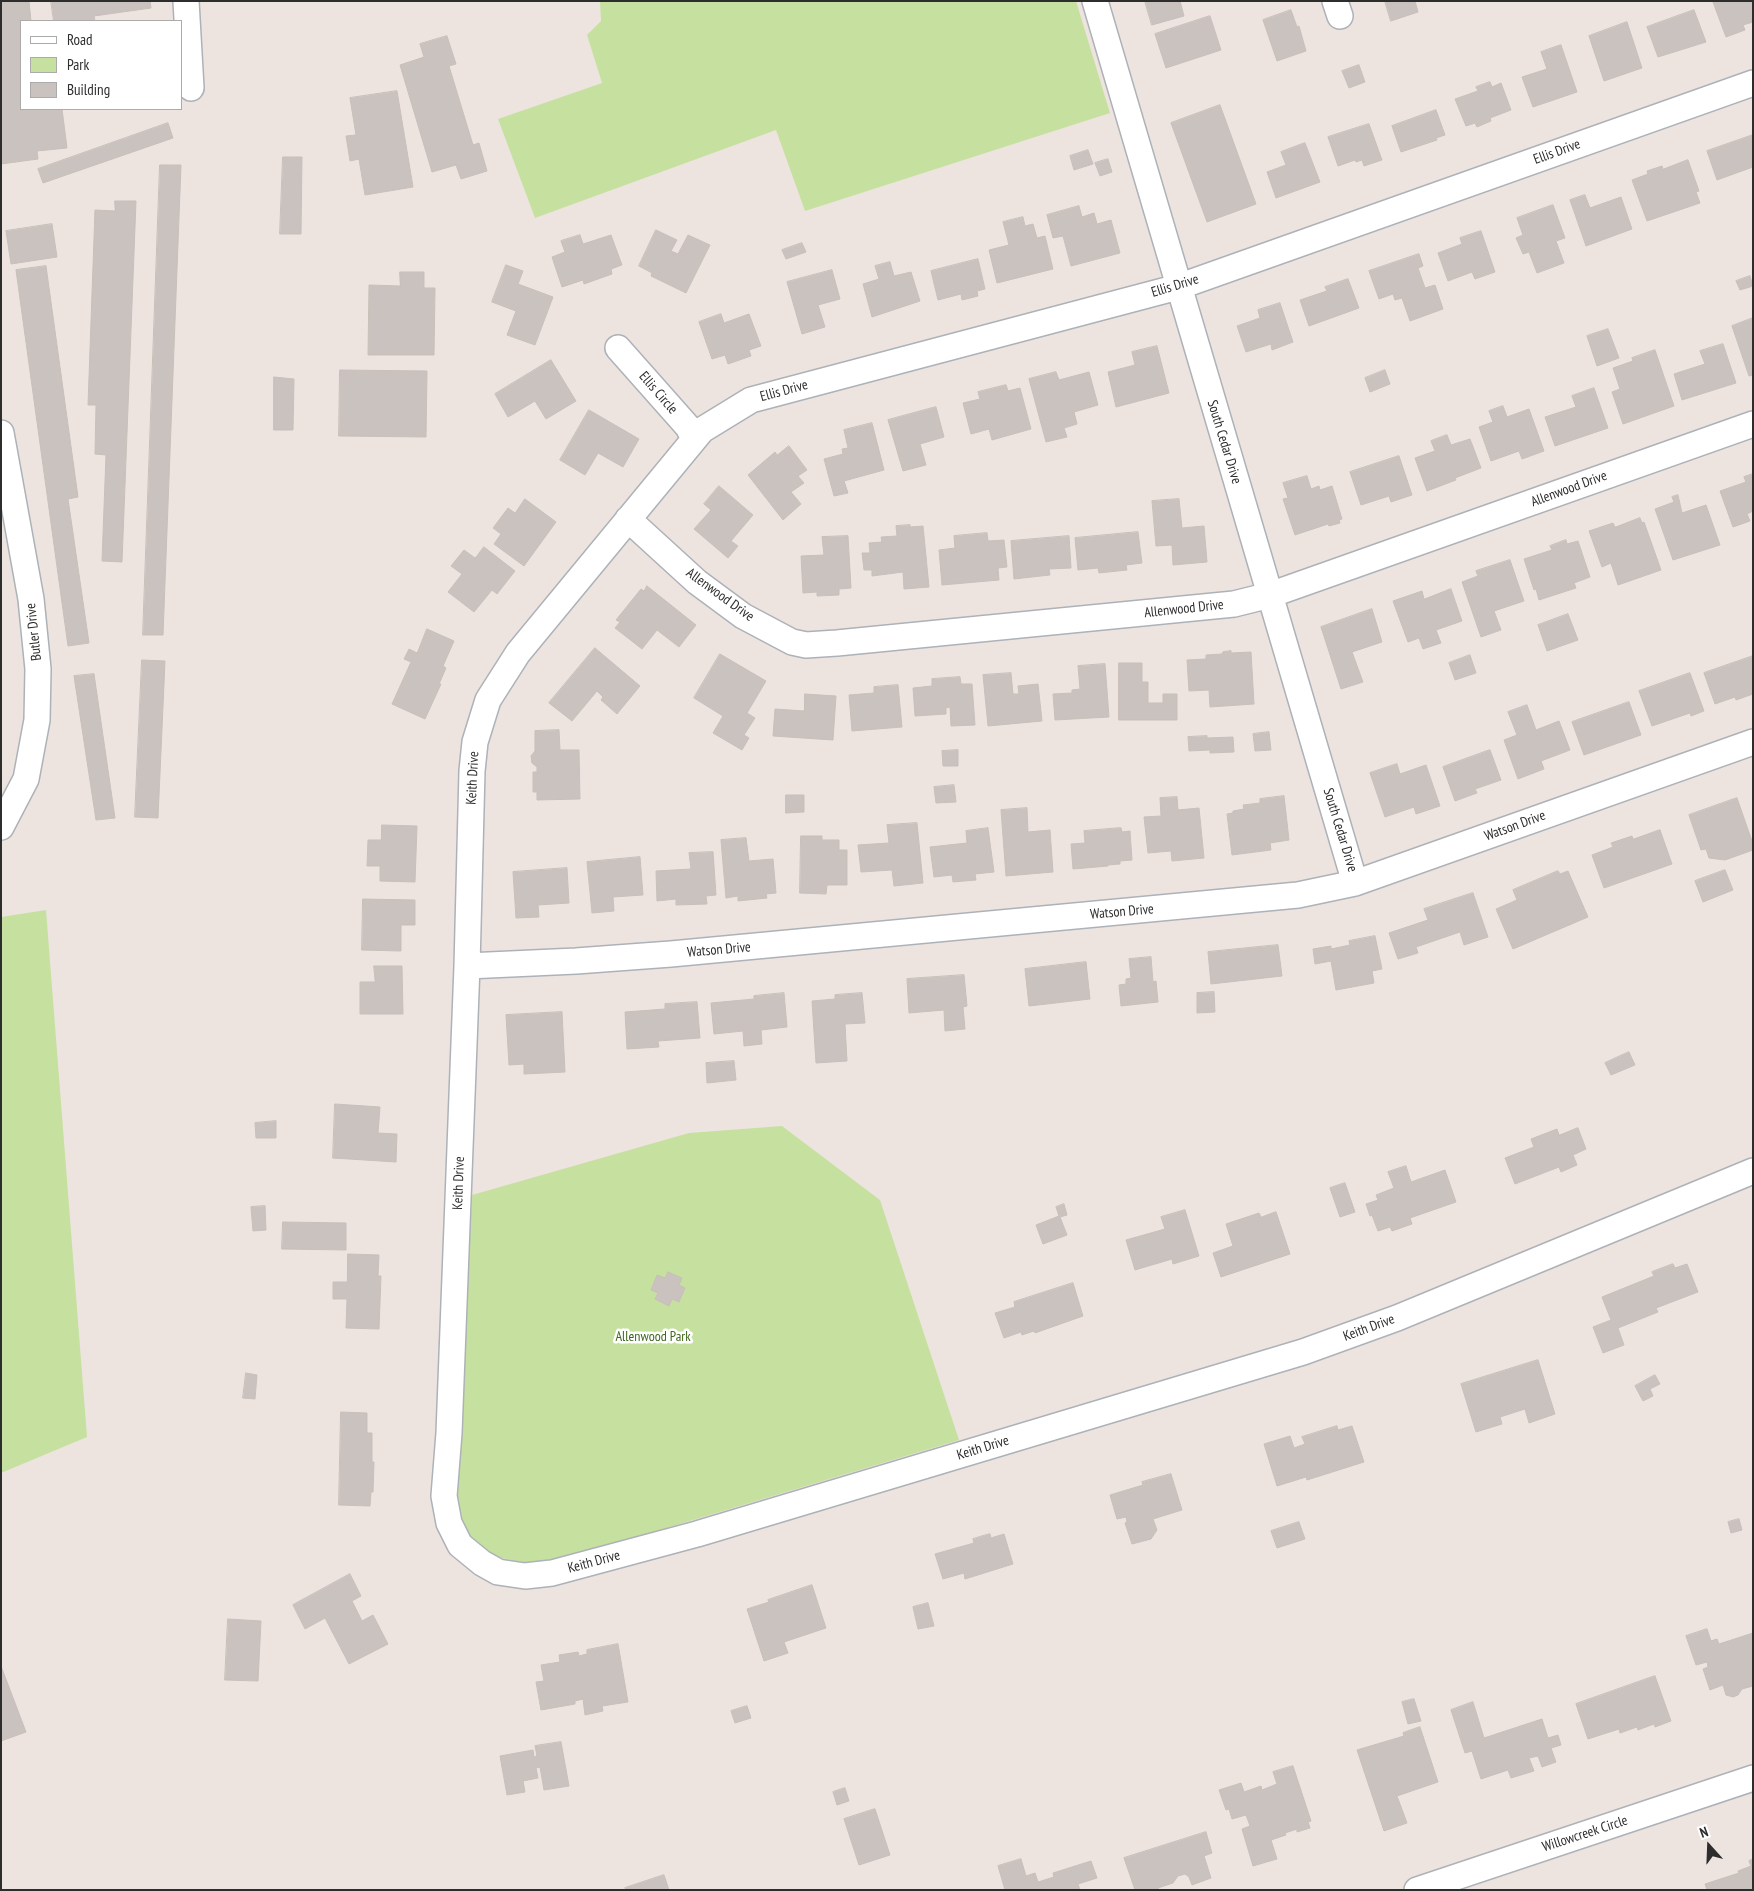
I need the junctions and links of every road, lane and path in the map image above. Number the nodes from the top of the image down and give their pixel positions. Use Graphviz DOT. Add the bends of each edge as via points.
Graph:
graph roads {
  1 [pos="186,1"];
  2 [pos="1095,1"];
  3 [pos="1753,83"];
  4 [pos="191,88"];
  5 [pos="1178,287"];
  6 [pos="618,348"];
  7 [pos="1753,424"];
  8 [pos="1,433"];
  9 [pos="694,439"];
  10 [pos="3,462"];
  11 [pos="628,519"];
  12 [pos="1270,595"];
  13 [pos="1753,742"];
  14 [pos="1,827"];
  15 [pos="1355,883"];
  16 [pos="467,966"];
  17 [pos="1753,1171"];
  18 [pos="1753,1778"];
  19 [pos="1417,1890"];
  1 -- 4 [label="street"];
  2 -- 5 [label="street, South Cedar Drive"];
  3 -- 5 [label="street, Ellis Drive"];
  5 -- 9 [label="street, Ellis Drive" via="751,400 702,430"];
  5 -- 12 [label="street, South Cedar Drive"];
  6 -- 9 [label="street, Ellis Circle" via="688,427"];
  7 -- 12 [label="street, Allenwood Drive"];
  8 -- 10 [label="street, Butler Drive"];
  9 -- 11 [label="street, Ellis Drive"];
  10 -- 14 [label="street, Butler Drive" via="31,599 38,669 37,720 26,779"];
  11 -- 12 [label="street, Allenwood Drive" via="697,582 743,616 792,642 806,645 1234,604"];
  11 -- 16 [label="street, Keith Drive" via="518,654 488,700 475,742 472,771"];
  12 -- 15 [label="street, South Cedar Drive"];
  13 -- 15 [label="street, Watson Drive"];
  15 -- 16 [label="street, Watson Drive" via="1298,895 671,954"];
  16 -- 17 [label="street, Keith Drive" via="444,1496 449,1523 460,1545 498,1572 525,1576 552,1573 696,1534 1303,1352 1397,1318"];
  18 -- 19 [label="street, Willowcreek Circle"];
}
